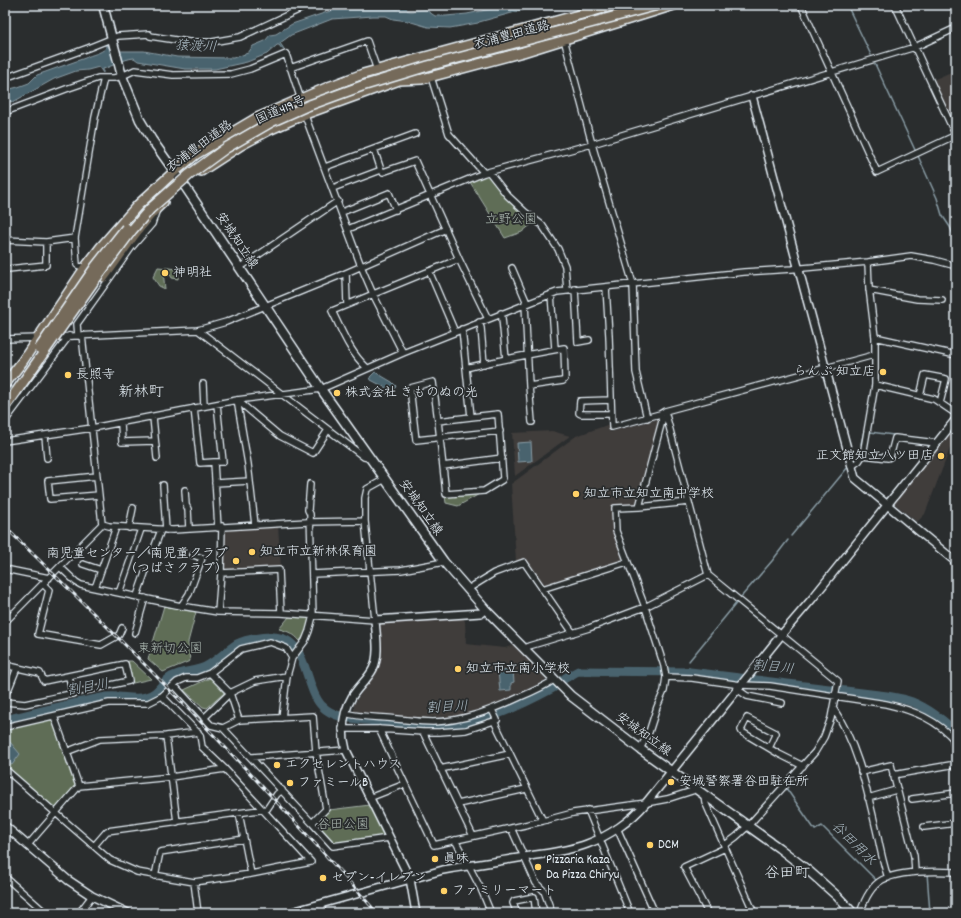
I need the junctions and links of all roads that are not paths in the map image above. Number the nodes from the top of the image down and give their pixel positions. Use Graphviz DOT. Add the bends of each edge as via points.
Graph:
graph roads {
  1 [pos="103,5"];
  2 [pos="309,5"];
  3 [pos="615,5"];
  4 [pos="639,5"];
  5 [pos="658,5"];
  6 [pos="674,5"];
  7 [pos="800,5"];
  8 [pos="895,5"];
  9 [pos="632,13"];
  10 [pos="956,28"];
  11 [pos="564,39"];
  12 [pos="113,40"];
  13 [pos="915,47"];
  14 [pos="376,67"];
  15 [pos="290,68"];
  16 [pos="831,72"];
  17 [pos="122,74"];
  18 [pos="433,74"];
  19 [pos="5,78"];
  20 [pos="104,78"];
  21 [pos="752,96"];
  22 [pos="301,99"];
  23 [pos="5,112"];
  24 [pos="305,114"];
  25 [pos="415,134"];
  26 [pos="956,135"];
  27 [pos="592,144"];
  28 [pos="374,150"];
  29 [pos="325,167"];
  30 [pos="381,170"];
  31 [pos="174,172"];
  32 [pos="487,173"];
  33 [pos="184,185"];
  34 [pos="333,188"];
  35 [pos="431,196"];
  36 [pos="338,201"];
  37 [pos="158,207"];
  38 [pos="396,210"];
  39 [pos="342,212"];
  40 [pos="446,229"];
  41 [pos="348,230"];
  42 [pos="75,238"];
  43 [pos="5,240"];
  44 [pos="46,242"];
  45 [pos="459,259"];
  46 [pos="868,262"];
  47 [pos="361,266"];
  48 [pos="956,266"];
  49 [pos="85,268"];
  50 [pos="239,268"];
  51 [pos="512,268"];
  52 [pos="799,268"];
  53 [pos="8,269"];
  54 [pos="429,271"];
  55 [pos="346,273"];
  56 [pos="633,284"];
  57 [pos="606,287"];
  58 [pos="575,289"];
  59 [pos="567,290"];
  60 [pos="869,290"];
  61 [pos="373,294"];
  62 [pos="551,294"];
  63 [pos="942,300"];
  64 [pos="526,303"];
  65 [pos="347,305"];
  66 [pos="265,306"];
  67 [pos="501,313"];
  68 [pos="488,318"];
  69 [pos="479,322"];
  70 [pos="462,329"];
  71 [pos="198,330"];
  72 [pos="455,332"];
  73 [pos="80,335"];
  74 [pos="69,336"];
  75 [pos="874,337"];
  76 [pos="38,338"];
  77 [pos="5,339"];
  78 [pos="589,340"];
  79 [pos="555,349"];
  80 [pos="403,353"];
  81 [pos="528,354"];
  82 [pos="874,355"];
  83 [pos="956,355"];
  84 [pos="506,359"];
  85 [pos="22,362"];
  86 [pos="484,364"];
  87 [pos="367,368"];
  88 [pos="466,368"];
  89 [pos="825,368"];
  90 [pos="5,378"];
  91 [pos="5,384"];
  92 [pos="203,384"];
  93 [pos="875,385"];
  94 [pos="529,386"];
  95 [pos="321,389"];
  96 [pos="16,392"];
  97 [pos="282,395"];
  98 [pos="920,396"];
  99 [pos="5,398"];
  100 [pos="238,400"];
  101 [pos="611,400"];
  102 [pos="940,403"];
  103 [pos="217,404"];
  104 [pos="204,406"];
  105 [pos="5,408"];
  106 [pos="194,408"];
  107 [pos="663,412"];
  108 [pos="611,414"];
  109 [pos="956,414"];
  110 [pos="153,417"];
  111 [pos="471,417"];
  112 [pos="647,418"];
  113 [pos="956,419"];
  114 [pos="5,421"];
  115 [pos="438,421"];
  116 [pos="532,422"];
  117 [pos="122,423"];
  118 [pos="92,428"];
  119 [pos="328,430"];
  120 [pos="500,431"];
  121 [pos="45,436"];
  122 [pos="440,438"];
  123 [pos="5,441"];
  124 [pos="155,441"];
  125 [pos="936,443"];
  126 [pos="863,455"];
  127 [pos="47,458"];
  128 [pos="157,458"];
  129 [pos="370,458"];
  130 [pos="502,458"];
  131 [pos="214,462"];
  132 [pos="443,466"];
  133 [pos="852,466"];
  134 [pos="97,476"];
  135 [pos="385,479"];
  136 [pos="250,481"];
  137 [pos="215,483"];
  138 [pos="310,484"];
  139 [pos="163,485"];
  140 [pos="185,490"];
  141 [pos="99,495"];
  142 [pos="689,502"];
  143 [pos="887,505"];
  144 [pos="639,507"];
  145 [pos="132,508"];
  146 [pos="365,521"];
  147 [pos="310,523"];
  148 [pos="102,524"];
  149 [pos="255,525"];
  150 [pos="116,527"];
  151 [pos="220,527"];
  152 [pos="129,528"];
  153 [pos="141,529"];
  154 [pos="189,529"];
  155 [pos="163,530"];
  156 [pos="153,551"];
  157 [pos="193,555"];
  158 [pos="444,562"];
  159 [pos="627,562"];
  160 [pos="956,562"];
  161 [pos="83,564"];
  162 [pos="60,567"];
  163 [pos="5,569"];
  164 [pos="101,570"];
  165 [pos="370,571"];
  166 [pos="145,573"];
  167 [pos="221,573"];
  168 [pos="312,574"];
  169 [pos="708,575"];
  170 [pos="49,578"];
  171 [pos="43,584"];
  172 [pos="95,588"];
  173 [pos="468,589"];
  174 [pos="542,589"];
  175 [pos="119,592"];
  176 [pos="137,596"];
  177 [pos="145,598"];
  178 [pos="181,606"];
  179 [pos="645,607"];
  180 [pos="485,608"];
  181 [pos="218,612"];
  182 [pos="281,613"];
  183 [pos="313,616"];
  184 [pos="6,620"];
  185 [pos="375,620"];
  186 [pos="122,628"];
  187 [pos="135,633"];
  188 [pos="573,633"];
  189 [pos="782,634"];
  190 [pos="524,649"];
  191 [pos="293,657"];
  192 [pos="5,665"];
  193 [pos="17,668"];
  194 [pos="210,673"];
  195 [pos="69,676"];
  196 [pos="287,676"];
  197 [pos="666,677"];
  198 [pos="555,679"];
  199 [pos="174,685"];
  200 [pos="739,687"];
  201 [pos="230,693"];
  202 [pos="5,694"];
  203 [pos="72,694"];
  204 [pos="836,695"];
  205 [pos="162,696"];
  206 [pos="5,700"];
  207 [pos="782,703"];
  208 [pos="833,708"];
  209 [pos="492,710"];
  210 [pos="345,714"];
  211 [pos="54,716"];
  212 [pos="204,718"];
  213 [pos="282,718"];
  214 [pos="239,720"];
  215 [pos="495,721"];
  216 [pos="342,726"];
  217 [pos="5,727"];
  218 [pos="223,728"];
  219 [pos="379,729"];
  220 [pos="198,732"];
  221 [pos="423,732"];
  222 [pos="166,736"];
  223 [pos="955,738"];
  224 [pos="769,748"];
  225 [pos="640,749"];
  226 [pos="346,750"];
  227 [pos="66,752"];
  228 [pos="316,752"];
  229 [pos="510,754"];
  230 [pos="252,757"];
  231 [pos="956,764"];
  232 [pos="803,766"];
  233 [pos="5,769"];
  234 [pos="225,769"];
  235 [pos="440,769"];
  236 [pos="671,770"];
  237 [pos="861,772"];
  238 [pos="893,774"];
  239 [pos="171,777"];
  240 [pos="405,784"];
  241 [pos="79,786"];
  242 [pos="695,788"];
  243 [pos="526,789"];
  244 [pos="282,790"];
  245 [pos="896,790"];
  246 [pos="956,793"];
  247 [pos="704,795"];
  248 [pos="369,798"];
  249 [pos="868,798"];
  250 [pos="912,799"];
  251 [pos="646,803"];
  252 [pos="458,804"];
  253 [pos="262,810"];
  254 [pos="588,810"];
  255 [pos="55,812"];
  256 [pos="239,813"];
  257 [pos="543,821"];
  258 [pos="177,822"];
  259 [pos="312,823"];
  260 [pos="956,823"];
  261 [pos="5,826"];
  262 [pos="748,826"];
  263 [pos="924,827"];
  264 [pos="511,828"];
  265 [pos="617,828"];
  266 [pos="473,836"];
  267 [pos="389,838"];
  268 [pos="600,838"];
  269 [pos="244,839"];
  270 [pos="455,840"];
  271 [pos="27,846"];
  272 [pos="94,846"];
  273 [pos="725,847"];
  274 [pos="525,857"];
  275 [pos="468,865"];
  276 [pos="915,872"];
  277 [pos="956,872"];
  278 [pos="251,874"];
  279 [pos="155,876"];
  280 [pos="5,877"];
  281 [pos="888,878"];
  282 [pos="410,879"];
  283 [pos="194,882"];
  284 [pos="92,896"];
  285 [pos="321,904"];
  286 [pos="46,913"];
  287 [pos="80,913"];
  288 [pos="128,913"];
  289 [pos="198,913"];
  290 [pos="288,913"];
  291 [pos="323,913"];
  292 [pos="416,913"];
  293 [pos="491,913"];
  294 [pos="517,913"];
  295 [pos="535,913"];
  296 [pos="552,913"];
  297 [pos="630,913"];
  298 [pos="655,913"];
  299 [pos="708,913"];
  300 [pos="754,913"];
  301 [pos="853,913"];
  302 [pos="860,913"];
  1 -- 12 [label="main road, 安城知立線"];
  2 -- 12 [label="street" via="240,37 212,42 189,42 149,34 118,36"];
  3 -- 22 [label="highway, 国道419号" via="363,74"];
  4 -- 99 [label="highway, 衣浦豊田道路, bridge" via="389,73 312,100 236,136 183,174 135,218 96,266"];
  5 -- 9 [label="highway, 衣浦豊田道路, bridge"];
  6 -- 11 [label="highway, 国道419号"];
  7 -- 16 [label="street"];
  8 -- 13 [label="street"];
  9 -- 18 [label="highway, 衣浦豊田道路, bridge" via="599,26"];
  9 -- 96 [label="highway, 衣浦豊田道路, bridge" via="428,66 362,86 271,122 226,148 189,175 150,209 94,281"];
  10 -- 13 [label="street"];
  11 -- 18 [label="highway, 国道419号"];
  11 -- 27 [label="street"];
  12 -- 17 [label="main road, 安城知立線"];
  12 -- 19 [label="street"];
  13 -- 16 [label="street"];
  13 -- 26 [label="street"];
  14 -- 15 [label="street" via="367,41"];
  15 -- 17 [label="street" via="286,54 231,74 173,75 135,70"];
  15 -- 22 [label="street"];
  16 -- 21 [label="street"];
  16 -- 26 [label="street" via="877,172"];
  17 -- 20 [label="street" via="114,78"];
  17 -- 31 [label="main road, 安城知立線" via="140,120"];
  18 -- 24 [label="highway, 国道419号" via="422,79 399,80"];
  18 -- 32 [label="street" via="450,134"];
  20 -- 23 [label="street"];
  20 -- 42 [label="street"];
  21 -- 27 [label="street"];
  21 -- 52 [label="street"];
  22 -- 24 [label="street"];
  22 -- 31 [label="highway, 国道419号" via="257,118 223,137"];
  24 -- 29 [label="street"];
  24 -- 33 [label="highway, 国道419号" via="241,145"];
  25 -- 28 [label="street"];
  27 -- 32 [label="street"];
  27 -- 56 [label="street"];
  28 -- 29 [label="street"];
  28 -- 30 [label="street"];
  29 -- 34 [label="street"];
  30 -- 34 [label="street"];
  30 -- 35 [label="street" via="383,172 415,161"];
  31 -- 33 [label="main road, 安城知立線"];
  31 -- 49 [label="highway, 国道419号" via="138,205"];
  32 -- 35 [label="street"];
  32 -- 59 [label="street" via="507,195 542,225 558,249 565,266"];
  33 -- 37 [label="highway, 国道419号"];
  33 -- 50 [label="main road, 安城知立線"];
  34 -- 36 [label="street"];
  35 -- 38 [label="street"];
  35 -- 40 [label="street"];
  36 -- 39 [label="street"];
  36 -- 50 [label="street"];
  37 -- 73 [label="street" via="152,224 132,247 77,324"];
  37 -- 96 [label="highway, 国道419号, bridge" via="138,230 32,377"];
  38 -- 39 [label="street" via="389,193"];
  38 -- 41 [label="street"];
  39 -- 41 [label="street"];
  40 -- 45 [label="street"];
  40 -- 47 [label="street"];
  41 -- 47 [label="street"];
  42 -- 44 [label="street"];
  42 -- 49 [label="street" via="77,265"];
  43 -- 44 [label="street"];
  44 -- 53 [label="street" via="46,265"];
  45 -- 54 [label="street"];
  45 -- 68 [label="street"];
  46 -- 48 [label="street" via="918,256"];
  46 -- 52 [label="street"];
  46 -- 60 [label="street"];
  47 -- 55 [label="street"];
  47 -- 61 [label="street"];
  49 -- 76 [label="highway, 国道419号"];
  50 -- 66 [label="main road, 安城知立線"];
  51 -- 64 [label="street"];
  52 -- 56 [label="street"];
  52 -- 89 [label="street"];
  54 -- 61 [label="street"];
  54 -- 72 [label="street"];
  55 -- 65 [label="street"];
  55 -- 66 [label="street"];
  56 -- 57 [label="street"];
  56 -- 112 [label="street" via="636,372"];
  57 -- 58 [label="street"];
  57 -- 101 [label="street"];
  58 -- 59 [label="street"];
  58 -- 78 [label="street" via="578,342"];
  59 -- 62 [label="street"];
  60 -- 63 [label="street" via="917,299"];
  60 -- 75 [label="street"];
  61 -- 65 [label="street"];
  61 -- 80 [label="street"];
  62 -- 64 [label="street"];
  62 -- 79 [label="street"];
  64 -- 67 [label="street"];
  64 -- 81 [label="street"];
  65 -- 87 [label="street" via="332,311 350,348"];
  66 -- 71 [label="street"];
  66 -- 95 [label="main road, 安城知立線"];
  67 -- 68 [label="street"];
  67 -- 84 [label="street"];
  68 -- 69 [label="street"];
  69 -- 70 [label="street"];
  69 -- 86 [label="street"];
  70 -- 72 [label="street"];
  70 -- 88 [label="street"];
  71 -- 73 [label="street"];
  71 -- 97 [label="street"];
  72 -- 80 [label="street"];
  73 -- 74 [label="street"];
  73 -- 118 [label="street"];
  74 -- 76 [label="street"];
  74 -- 114 [label="street"];
  75 -- 82 [label="street"];
  75 -- 83 [label="street"];
  76 -- 77 [label="street"];
  76 -- 85 [label="highway, 国道419号"];
  79 -- 81 [label="street"];
  79 -- 94 [label="street" via="564,348 565,379"];
  80 -- 87 [label="street"];
  81 -- 84 [label="street"];
  81 -- 94 [label="street"];
  82 -- 89 [label="street"];
  82 -- 93 [label="street"];
  84 -- 86 [label="street"];
  85 -- 90 [label="street" via="15,365"];
  85 -- 91 [label="highway, 国道419号"];
  86 -- 88 [label="street"];
  87 -- 95 [label="street"];
  88 -- 111 [label="street"];
  89 -- 107 [label="street"];
  89 -- 133 [label="street"];
  92 -- 104 [label="street"];
  93 -- 98 [label="street"];
  93 -- 126 [label="street"];
  94 -- 116 [label="street"];
  95 -- 97 [label="street"];
  95 -- 129 [label="main road, 安城知立線"];
  96 -- 105 [label="highway, 国道419号"];
  97 -- 100 [label="street"];
  97 -- 119 [label="street"];
  98 -- 102 [label="street"];
  98 -- 102 [label="street" via="925,375 946,379"];
  100 -- 103 [label="street"];
  100 -- 119 [label="street" via="280,436 313,453"];
  100 -- 136 [label="street"];
  101 -- 108 [label="street"];
  101 -- 108 [label="street" via="580,401 579,413"];
  102 -- 109 [label="street"];
  103 -- 104 [label="street"];
  103 -- 131 [label="street" via="223,462"];
  104 -- 106 [label="street"];
  106 -- 110 [label="street"];
  106 -- 131 [label="street" via="200,463"];
  107 -- 112 [label="street"];
  107 -- 142 [label="street"];
  107 -- 144 [label="street"];
  108 -- 112 [label="street" via="612,427"];
  110 -- 117 [label="street"];
  110 -- 124 [label="street"];
  111 -- 115 [label="street"];
  111 -- 120 [label="street" via="498,414"];
  113 -- 125 [label="street"];
  115 -- 122 [label="street"];
  115 -- 122 [label="street" via="433,382 410,388 416,440"];
  117 -- 118 [label="street"];
  117 -- 124 [label="street" via="122,442"];
  118 -- 121 [label="street"];
  118 -- 134 [label="street"];
  119 -- 129 [label="street" via="364,457"];
  120 -- 122 [label="street"];
  120 -- 130 [label="street"];
  121 -- 123 [label="street"];
  121 -- 127 [label="street"];
  122 -- 132 [label="street"];
  124 -- 128 [label="street"];
  125 -- 126 [label="street" via="895,438 890,457"];
  125 -- 143 [label="street"];
  126 -- 133 [label="street"];
  129 -- 135 [label="main road, 安城知立線"];
  130 -- 132 [label="street"];
  130 -- 132 [label="street" via="502,480 484,491 446,494"];
  131 -- 137 [label="street"];
  133 -- 143 [label="street" via="856,480"];
  134 -- 141 [label="street"];
  134 -- 141 [label="street" via="48,481 50,499"];
  135 -- 146 [label="street" via="367,490"];
  135 -- 158 [label="main road, 安城知立線"];
  136 -- 137 [label="street"];
  136 -- 149 [label="street"];
  137 -- 151 [label="street"];
  138 -- 147 [label="street"];
  139 -- 155 [label="street"];
  140 -- 154 [label="street"];
  141 -- 148 [label="street"];
  142 -- 144 [label="street"];
  142 -- 169 [label="street"];
  143 -- 160 [label="street"];
  143 -- 189 [label="street"];
  144 -- 159 [label="street" via="615,508 616,531"];
  145 -- 152 [label="street"];
  146 -- 147 [label="street"];
  146 -- 165 [label="street"];
  147 -- 149 [label="street"];
  147 -- 168 [label="street"];
  148 -- 150 [label="street"];
  148 -- 162 [label="street"];
  149 -- 151 [label="street"];
  150 -- 152 [label="street"];
  150 -- 164 [label="street"];
  151 -- 154 [label="street"];
  151 -- 167 [label="street"];
  152 -- 153 [label="street"];
  153 -- 155 [label="street"];
  153 -- 175 [label="street"];
  154 -- 155 [label="street"];
  155 -- 156 [label="street"];
  157 -- 178 [label="street" via="202,558 189,594"];
  158 -- 165 [label="street" via="401,570"];
  158 -- 173 [label="main road, 安城知立線"];
  159 -- 174 [label="street"];
  159 -- 179 [label="street"];
  161 -- 164 [label="street"];
  162 -- 170 [label="street"];
  162 -- 172 [label="street" via="76,582"];
  163 -- 170 [label="street"];
  164 -- 172 [label="street"];
  165 -- 168 [label="street"];
  165 -- 185 [label="street"];
  166 -- 176 [label="street"];
  167 -- 181 [label="street"];
  167 -- 182 [label="street" via="279,570"];
  168 -- 183 [label="street"];
  169 -- 179 [label="street"];
  169 -- 189 [label="street"];
  170 -- 171 [label="street"];
  171 -- 184 [label="street"];
  171 -- 186 [label="street" via="49,590 38,634 101,645 118,635"];
  172 -- 175 [label="street"];
  173 -- 174 [label="street" via="494,573 524,562"];
  173 -- 180 [label="main road, 安城知立線"];
  174 -- 188 [label="street"];
  175 -- 176 [label="street"];
  176 -- 177 [label="street"];
  177 -- 178 [label="street"];
  177 -- 187 [label="street"];
  178 -- 181 [label="street"];
  179 -- 188 [label="street"];
  179 -- 197 [label="street"];
  180 -- 185 [label="street" via="481,613"];
  180 -- 190 [label="main road, 安城知立線"];
  181 -- 182 [label="street"];
  182 -- 183 [label="street"];
  183 -- 185 [label="street"];
  183 -- 191 [label="street" via="310,631"];
  185 -- 210 [label="street" via="376,656 373,668 352,696"];
  188 -- 190 [label="street"];
  189 -- 200 [label="street"];
  189 -- 204 [label="street" via="836,677"];
  190 -- 198 [label="main road, 安城知立線"];
  191 -- 194 [label="street" via="286,648 270,642 241,649"];
  191 -- 196 [label="street"];
  192 -- 193 [label="street"];
  193 -- 195 [label="street" via="40,672 44,681"];
  193 -- 202 [label="street" via="10,688"];
  194 -- 199 [label="street" via="197,678 186,678"];
  194 -- 201 [label="street"];
  195 -- 203 [label="street"];
  195 -- 203 [label="street" via="125,664 129,681"];
  196 -- 201 [label="street" via="255,682"];
  196 -- 213 [label="street"];
  197 -- 200 [label="street" via="692,678"];
  197 -- 225 [label="street" via="650,732"];
  198 -- 209 [label="street"];
  198 -- 225 [label="main road, 安城知立線" via="571,696"];
  199 -- 205 [label="street"];
  199 -- 212 [label="street"];
  200 -- 204 [label="street" via="770,686"];
  200 -- 207 [label="street" via="747,696"];
  200 -- 236 [label="street"];
  201 -- 212 [label="street"];
  201 -- 214 [label="street"];
  203 -- 206 [label="street" via="25,704"];
  204 -- 208 [label="street"];
  204 -- 223 [label="street" via="912,710"];
  205 -- 211 [label="street" via="148,702 109,702"];
  205 -- 220 [label="street"];
  208 -- 232 [label="street" via="824,738"];
  208 -- 237 [label="street" via="849,736"];
  209 -- 210 [label="street" via="463,719 432,722"];
  209 -- 215 [label="street"];
  210 -- 216 [label="street"];
  211 -- 217 [label="street"];
  211 -- 227 [label="street"];
  212 -- 218 [label="street" via="210,725"];
  213 -- 214 [label="street"];
  213 -- 228 [label="street" via="313,716"];
  214 -- 218 [label="street"];
  215 -- 221 [label="street" via="466,730"];
  215 -- 229 [label="street"];
  216 -- 219 [label="street"];
  216 -- 226 [label="street"];
  218 -- 230 [label="street"];
  219 -- 221 [label="street"];
  219 -- 240 [label="street"];
  220 -- 222 [label="street"];
  220 -- 234 [label="street" via="202,747"];
  221 -- 235 [label="street"];
  222 -- 227 [label="street" via="100,739"];
  222 -- 239 [label="street"];
  223 -- 231 [label="street"];
  224 -- 224 [label="street" via="742,732 747,718 776,733"];
  224 -- 232 [label="street"];
  225 -- 236 [label="main road, 安城知立線"];
  226 -- 228 [label="street"];
  226 -- 248 [label="street"];
  227 -- 241 [label="street"];
  228 -- 230 [label="street"];
  228 -- 259 [label="street" via="326,809"];
  229 -- 235 [label="street"];
  229 -- 243 [label="street"];
  230 -- 244 [label="street"];
  231 -- 238 [label="street"];
  232 -- 262 [label="street"];
  233 -- 255 [label="street"];
  234 -- 239 [label="street"];
  234 -- 253 [label="street"];
  235 -- 252 [label="street"];
  236 -- 242 [label="main road, 安城知立線"];
  236 -- 251 [label="street"];
  237 -- 238 [label="street" via="890,765"];
  237 -- 249 [label="street"];
  238 -- 245 [label="street"];
  239 -- 241 [label="street"];
  239 -- 258 [label="street"];
  240 -- 248 [label="street"];
  240 -- 270 [label="street" via="434,845"];
  241 -- 255 [label="street"];
  242 -- 247 [label="main road, 安城知立線"];
  242 -- 251 [label="street" via="674,797"];
  243 -- 252 [label="street"];
  243 -- 257 [label="street"];
  244 -- 253 [label="street" via="267,809"];
  244 -- 259 [label="street"];
  245 -- 249 [label="street"];
  245 -- 276 [label="street" via="914,856"];
  246 -- 250 [label="street"];
  247 -- 262 [label="main road, 安城知立線"];
  247 -- 273 [label="street"];
  248 -- 267 [label="street"];
  249 -- 281 [label="street"];
  251 -- 254 [label="street"];
  251 -- 265 [label="street"];
  252 -- 266 [label="street"];
  253 -- 256 [label="street"];
  253 -- 278 [label="street" via="311,862"];
  254 -- 257 [label="street"];
  254 -- 268 [label="street"];
  255 -- 271 [label="street"];
  255 -- 272 [label="street"];
  256 -- 258 [label="street"];
  256 -- 269 [label="street"];
  257 -- 264 [label="street"];
  258 -- 272 [label="street" via="107,831"];
  259 -- 267 [label="street" via="333,846"];
  260 -- 263 [label="street"];
  261 -- 271 [label="street"];
  262 -- 273 [label="street"];
  262 -- 301 [label="main road, 安城知立線" via="810,872"];
  264 -- 266 [label="street"];
  264 -- 274 [label="street"];
  265 -- 268 [label="street"];
  265 -- 298 [label="street"];
  266 -- 270 [label="street"];
  267 -- 282 [label="street"];
  268 -- 274 [label="street" via="563,852"];
  268 -- 297 [label="street"];
  269 -- 278 [label="street"];
  269 -- 279 [label="street" via="160,852"];
  270 -- 275 [label="street"];
  271 -- 284 [label="street"];
  272 -- 279 [label="street" via="110,860 137,872"];
  273 -- 299 [label="street" via="684,867"];
  273 -- 300 [label="street"];
  274 -- 275 [label="street"];
  274 -- 296 [label="street" via="536,883 544,891"];
  275 -- 282 [label="street"];
  275 -- 293 [label="street"];
  276 -- 277 [label="street"];
  276 -- 281 [label="street"];
  278 -- 283 [label="street"];
  279 -- 283 [label="street"];
  280 -- 286 [label="street"];
  281 -- 302 [label="street" via="881,880 868,895"];
  282 -- 285 [label="street"];
  282 -- 292 [label="street"];
  283 -- 289 [label="street"];
  284 -- 287 [label="street"];
  284 -- 288 [label="street"];
  285 -- 290 [label="street"];
  285 -- 291 [label="street"];
  294 -- 295 [label="street" via="514,901 534,897"];
}
